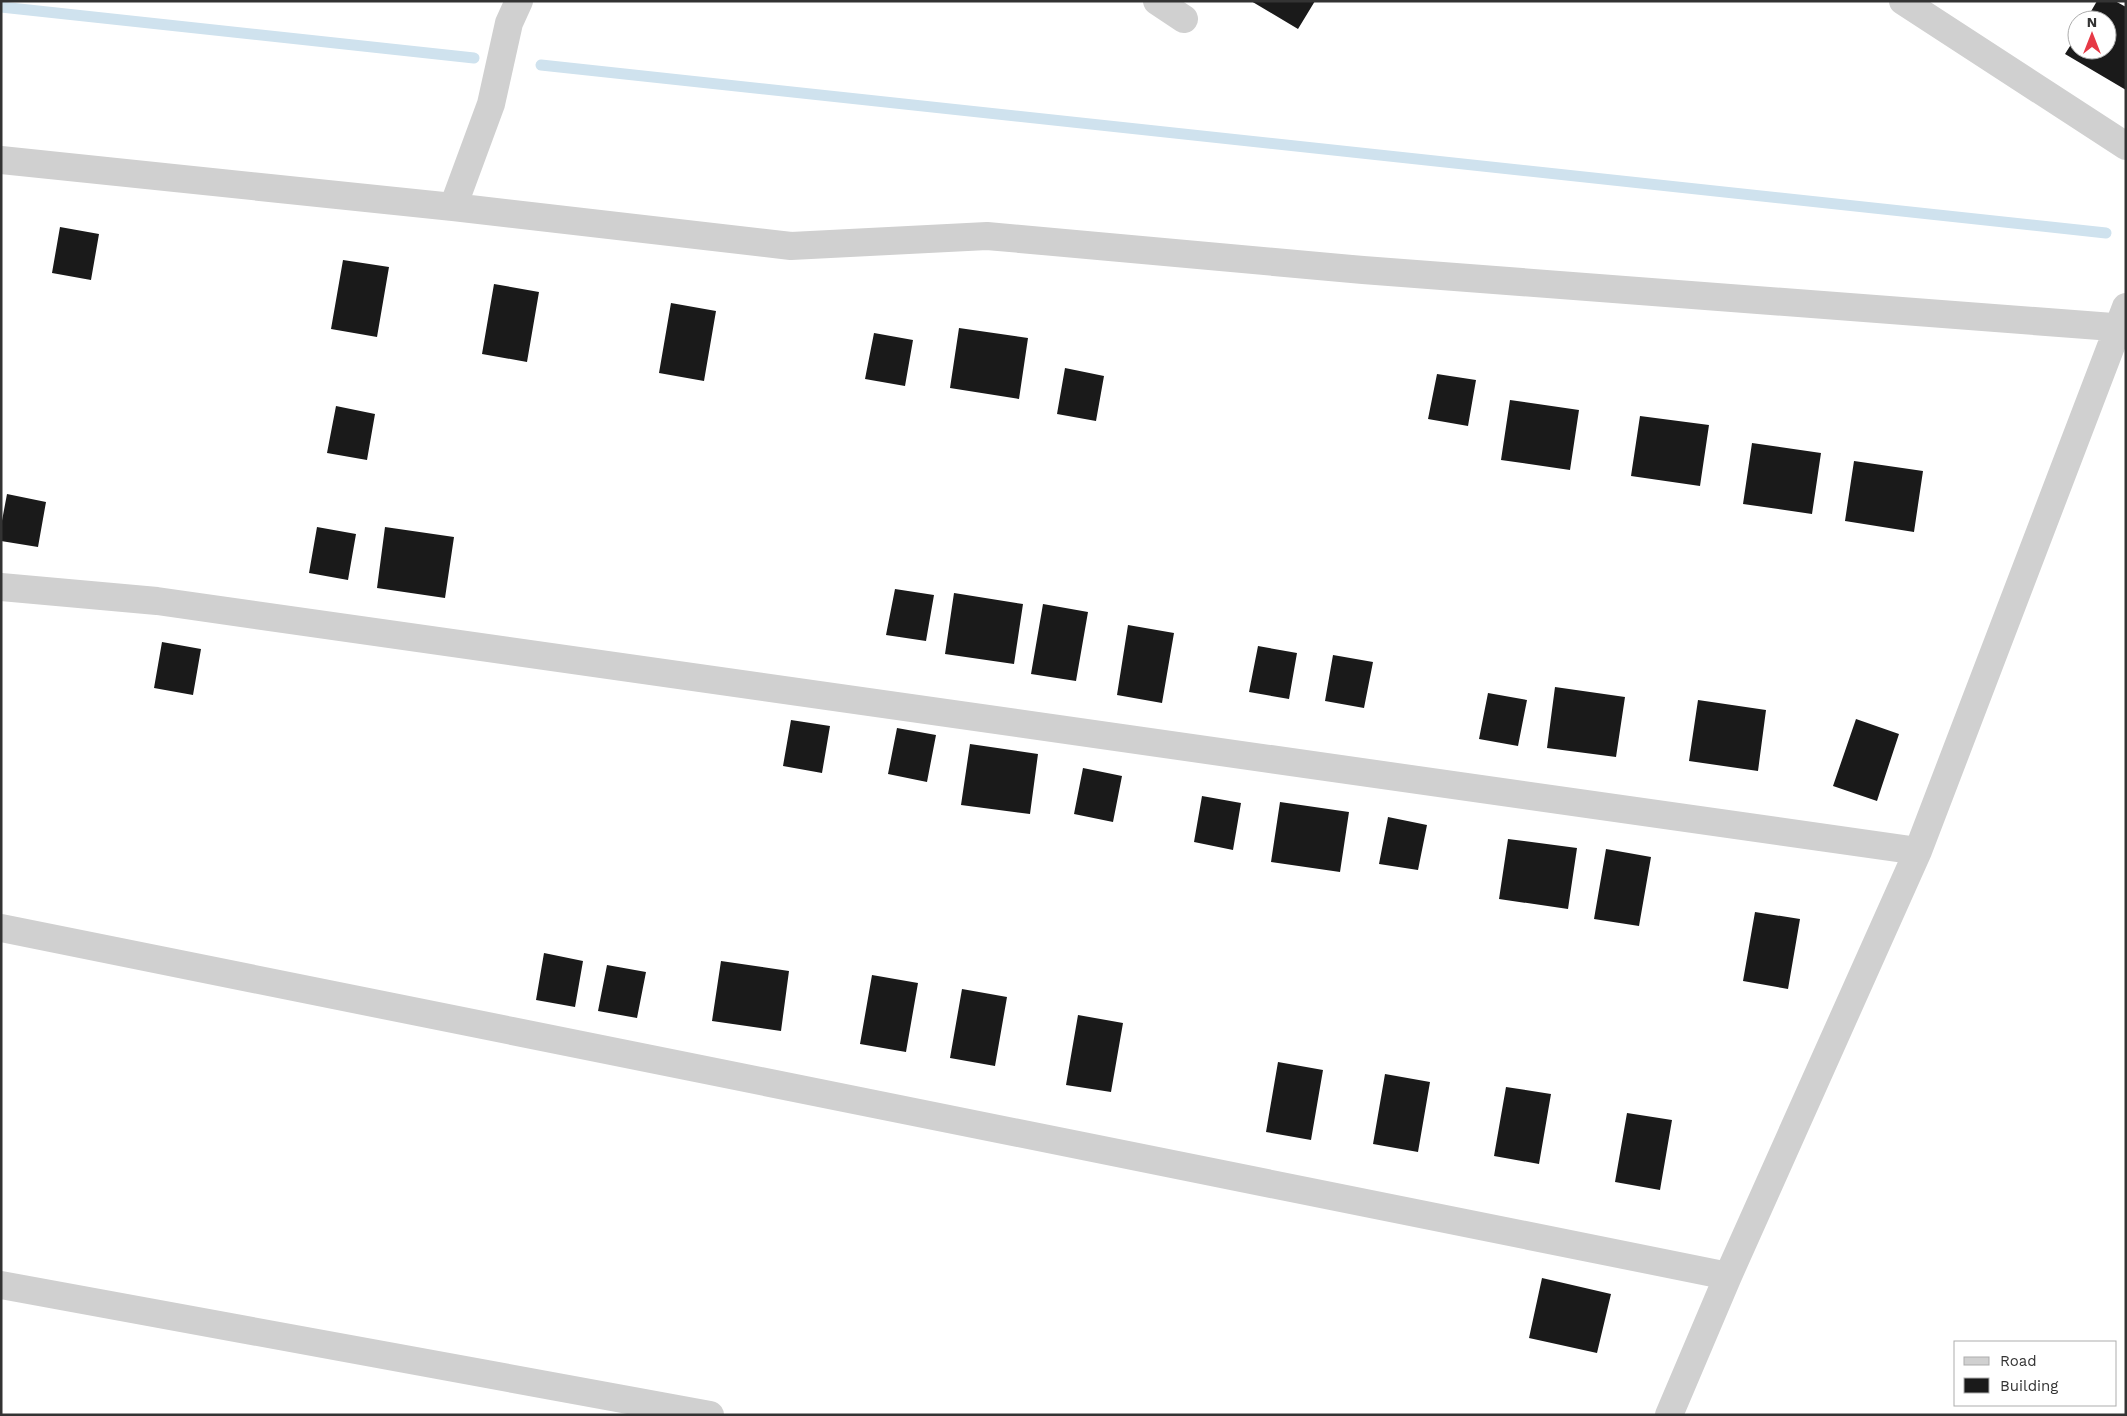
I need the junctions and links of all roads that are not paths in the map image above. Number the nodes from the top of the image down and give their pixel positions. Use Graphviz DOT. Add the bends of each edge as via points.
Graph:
graph roads {
  1 [pos="519,1"];
  2 [pos="1157,1"];
  3 [pos="1903,1"];
  4 [pos="1184,19"];
  5 [pos="2126,146"];
  6 [pos="1,160"];
  7 [pos="453,207"];
  8 [pos="2124,321"];
  9 [pos="1,587"];
  10 [pos="1918,851"];
  11 [pos="1,928"];
  12 [pos="1728,1276"];
  13 [pos="1,1285"];
  14 [pos="710,1415"];
  15 [pos="1669,1415"];
  1 -- 7 [label="street" via="509,23 490,104"];
  2 -- 4 [label="street"];
  3 -- 5 [label="street"];
  6 -- 7 [label="street"];
  7 -- 8 [label="street" via="791,246 987,236 1363,270"];
  8 -- 10 [label="street"];
  9 -- 10 [label="street" via="157,601"];
  10 -- 12 [label="street"];
  11 -- 12 [label="street"];
  12 -- 15 [label="street"];
  13 -- 14 [label="street"];
}
